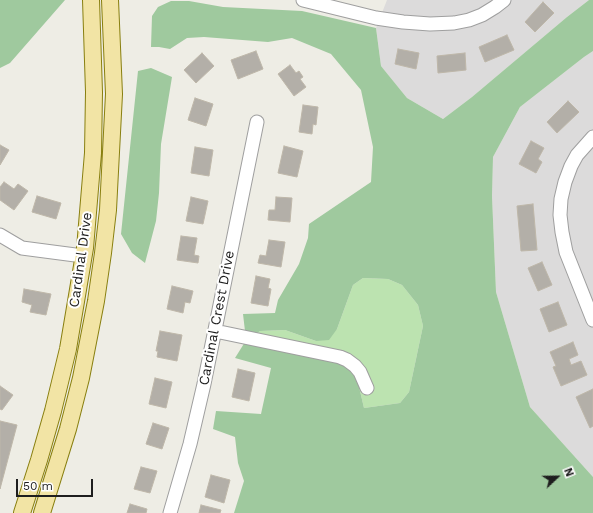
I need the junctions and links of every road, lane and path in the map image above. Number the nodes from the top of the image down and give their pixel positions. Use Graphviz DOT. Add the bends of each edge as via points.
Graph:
graph roads {
  1 [pos="91,0"];
  2 [pos="110,0"];
  3 [pos="303,0"];
  4 [pos="504,0"];
  5 [pos="257,122"];
  6 [pos="593,137"];
  7 [pos="0,235"];
  8 [pos="83,256"];
  9 [pos="593,320"];
  10 [pos="215,331"];
  11 [pos="367,388"];
  12 [pos="22,513"];
  13 [pos="42,513"];
  14 [pos="170,513"];
  1 -- 8 [label="main road, Cardinal Drive" via="93,153"];
  2 -- 13 [label="main road, Cardinal Drive" via="114,87 108,210 103,253 81,378"];
  3 -- 4 [label="street" via="376,18 430,24 469,20 482,15"];
  5 -- 10 [label="street, Cardinal Crest Drive"];
  6 -- 9 [label="street" via="571,166 561,199 560,215 566,252"];
  7 -- 8 [label="street" via="22,248"];
  8 -- 12 [label="main road, Cardinal Drive" via="68,349 53,411"];
  10 -- 11 [label="street" via="340,357 355,366"];
  10 -- 14 [label="street, Cardinal Crest Drive" via="190,444"];
}
